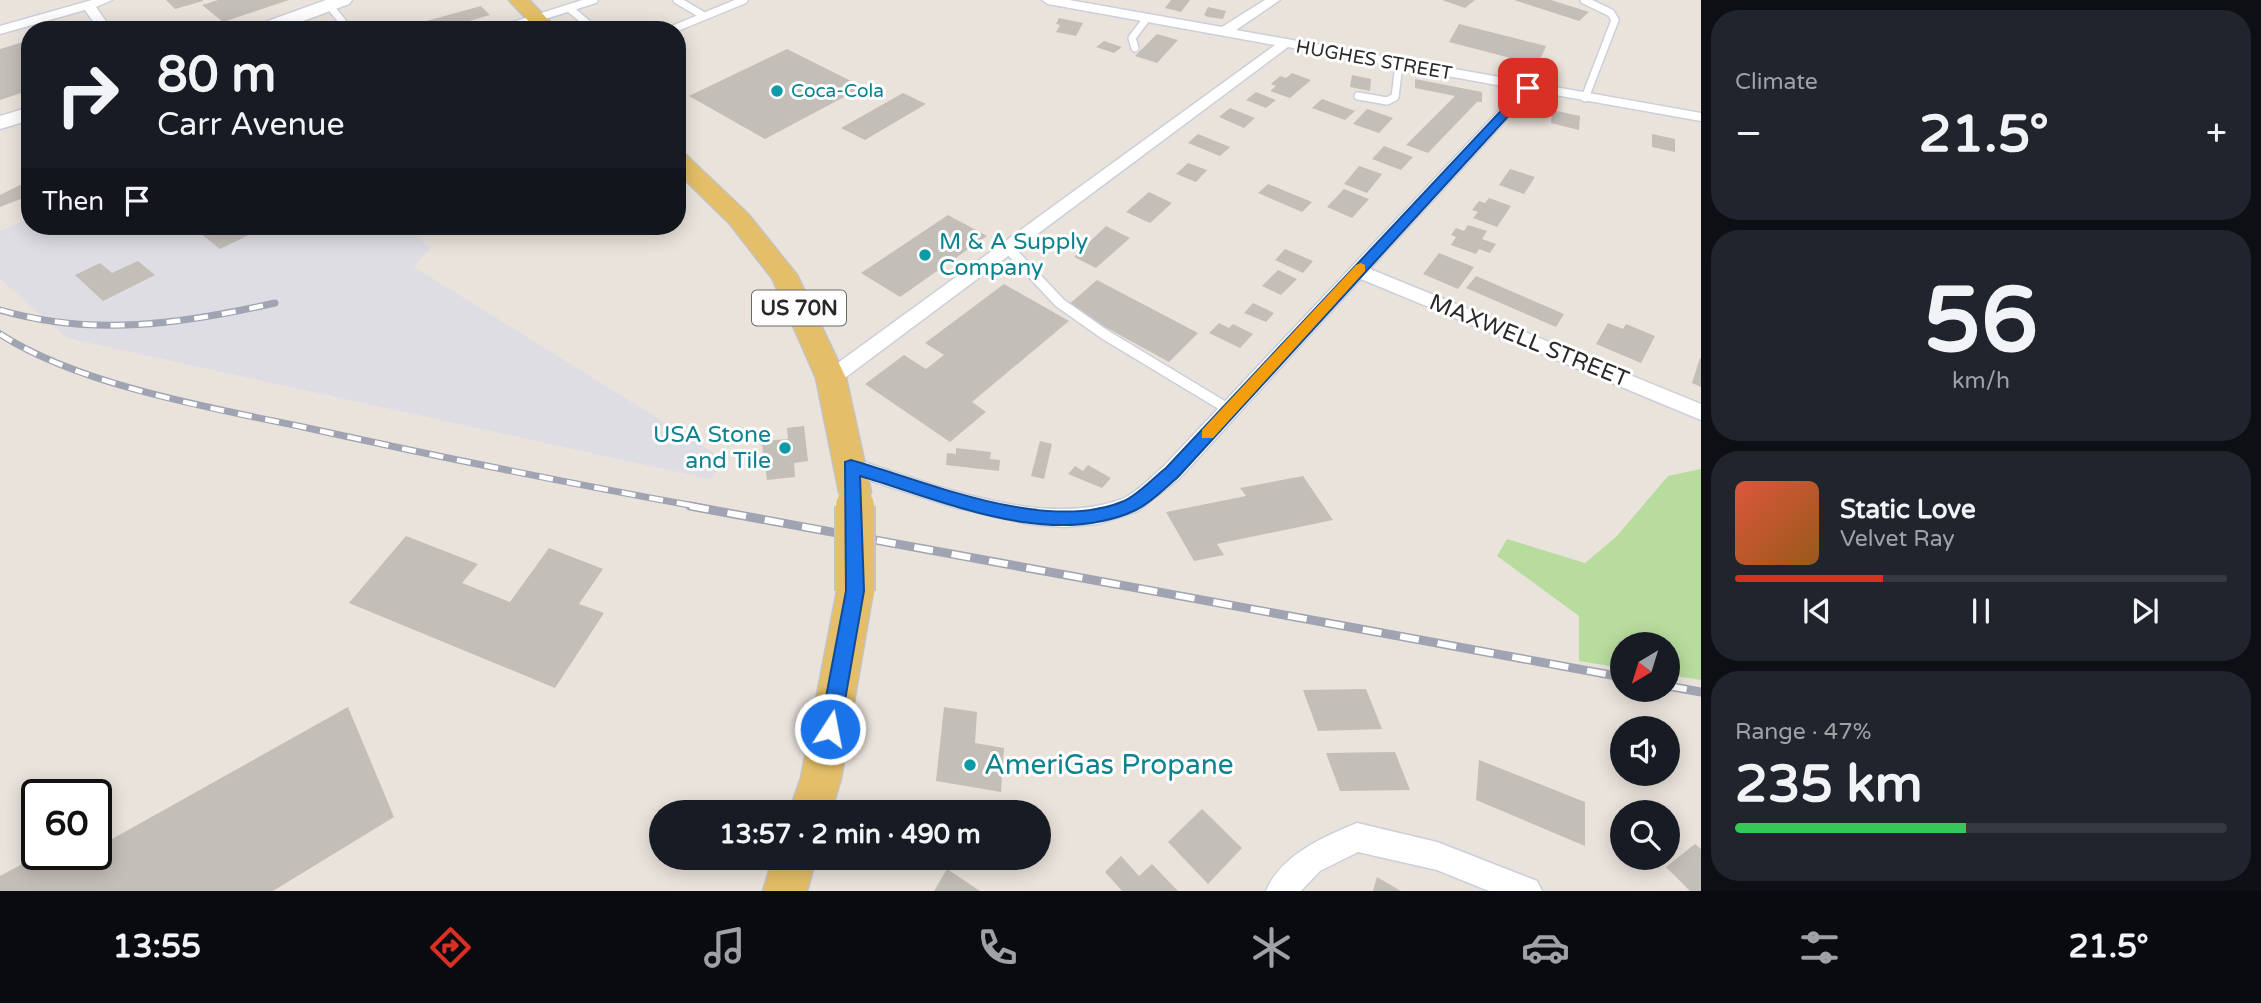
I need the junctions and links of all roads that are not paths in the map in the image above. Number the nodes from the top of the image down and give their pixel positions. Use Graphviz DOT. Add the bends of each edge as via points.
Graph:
graph roads {
  1 [pos="52,0"];
  2 [pos="106,0"];
  3 [pos="518,0"];
  4 [pos="594,0"];
  5 [pos="677,0"];
  6 [pos="744,0"];
  7 [pos="1048,0"];
  8 [pos="1273,0"];
  9 [pos="1584,0"];
  10 [pos="336,3"];
  11 [pos="88,5"];
  12 [pos="569,8"];
  13 [pos="64,11"];
  14 [pos="704,16"];
  15 [pos="1147,18"];
  16 [pos="30,21"];
  17 [pos="100,21"];
  18 [pos="286,21"];
  19 [pos="345,21"];
  20 [pos="539,21"];
  21 [pos="547,21"];
  22 [pos="585,21"];
  23 [pos="21,24"];
  24 [pos="686,24"];
  25 [pos="0,30"];
  26 [pos="1224,32"];
  27 [pos="1284,44"];
  28 [pos="1135,48"];
  29 [pos="1399,65"];
  30 [pos="1528,88"];
  31 [pos="1358,96"];
  32 [pos="1586,98"];
  33 [pos="21,116"];
  34 [pos="1701,117"];
  35 [pos="0,123"];
  36 [pos="686,168"];
  37 [pos="1008,248"];
  38 [pos="1358,271"];
  39 [pos="831,378"];
  40 [pos="1230,410"];
  41 [pos="1701,411"];
  42 [pos="853,479"];
  43 [pos="814,800"];
  44 [pos="791,870"];
  45 [pos="785,891"];
  46 [pos="1281,891"];
  47 [pos="1527,891"];
  1 -- 13 [label="street"];
  2 -- 11 [label="street"];
  3 -- 20 [label="main road"];
  4 -- 12 [label="lane"];
  5 -- 14 [label="lane"];
  6 -- 14 [label="lane"];
  7 -- 15 [label="street, HUGHES STREET"];
  8 -- 26 [label="street"];
  9 -- 32 [label="lane" via="1611,13 1615,20"];
  10 -- 18 [label="main road"];
  10 -- 19 [label="lane"];
  11 -- 13 [label="street"];
  11 -- 17 [label="street"];
  12 -- 21 [label="lane"];
  12 -- 22 [label="lane"];
  13 -- 16 [label="street"];
  14 -- 24 [label="lane"];
  15 -- 26 [label="street, HUGHES STREET"];
  15 -- 28 [label="lane" via="1132,38"];
  23 -- 25 [label="street"];
  26 -- 27 [label="street, HUGHES STREET"];
  27 -- 29 [label="street, HUGHES STREET"];
  27 -- 37 [label="street"];
  29 -- 30 [label="street, HUGHES STREET"];
  29 -- 31 [label="lane" via="1395,97 1387,101"];
  30 -- 32 [label="street, HUGHES STREET"];
  30 -- 38 [label="street"];
  32 -- 34 [label="street, HUGHES STREET"];
  33 -- 35 [label="main road"];
  36 -- 39 [label="main road, US 70N" via="738,219 784,275"];
  37 -- 39 [label="street"];
  37 -- 40 [label="lane" via="1060,303"];
  38 -- 40 [label="street"];
  38 -- 41 [label="street, MAXWELL STREET"];
  39 -- 42 [label="main road, US 70N"];
  40 -- 42 [label="street" via="1172,472 1132,505 1100,516 1057,519"];
  42 -- 43 [label="main road, US 70N, bridge" via="855,591"];
  44 -- 45 [label="main road"];
  46 -- 47 [label="street" via="1310,860 1357,837 1437,856"];
}
